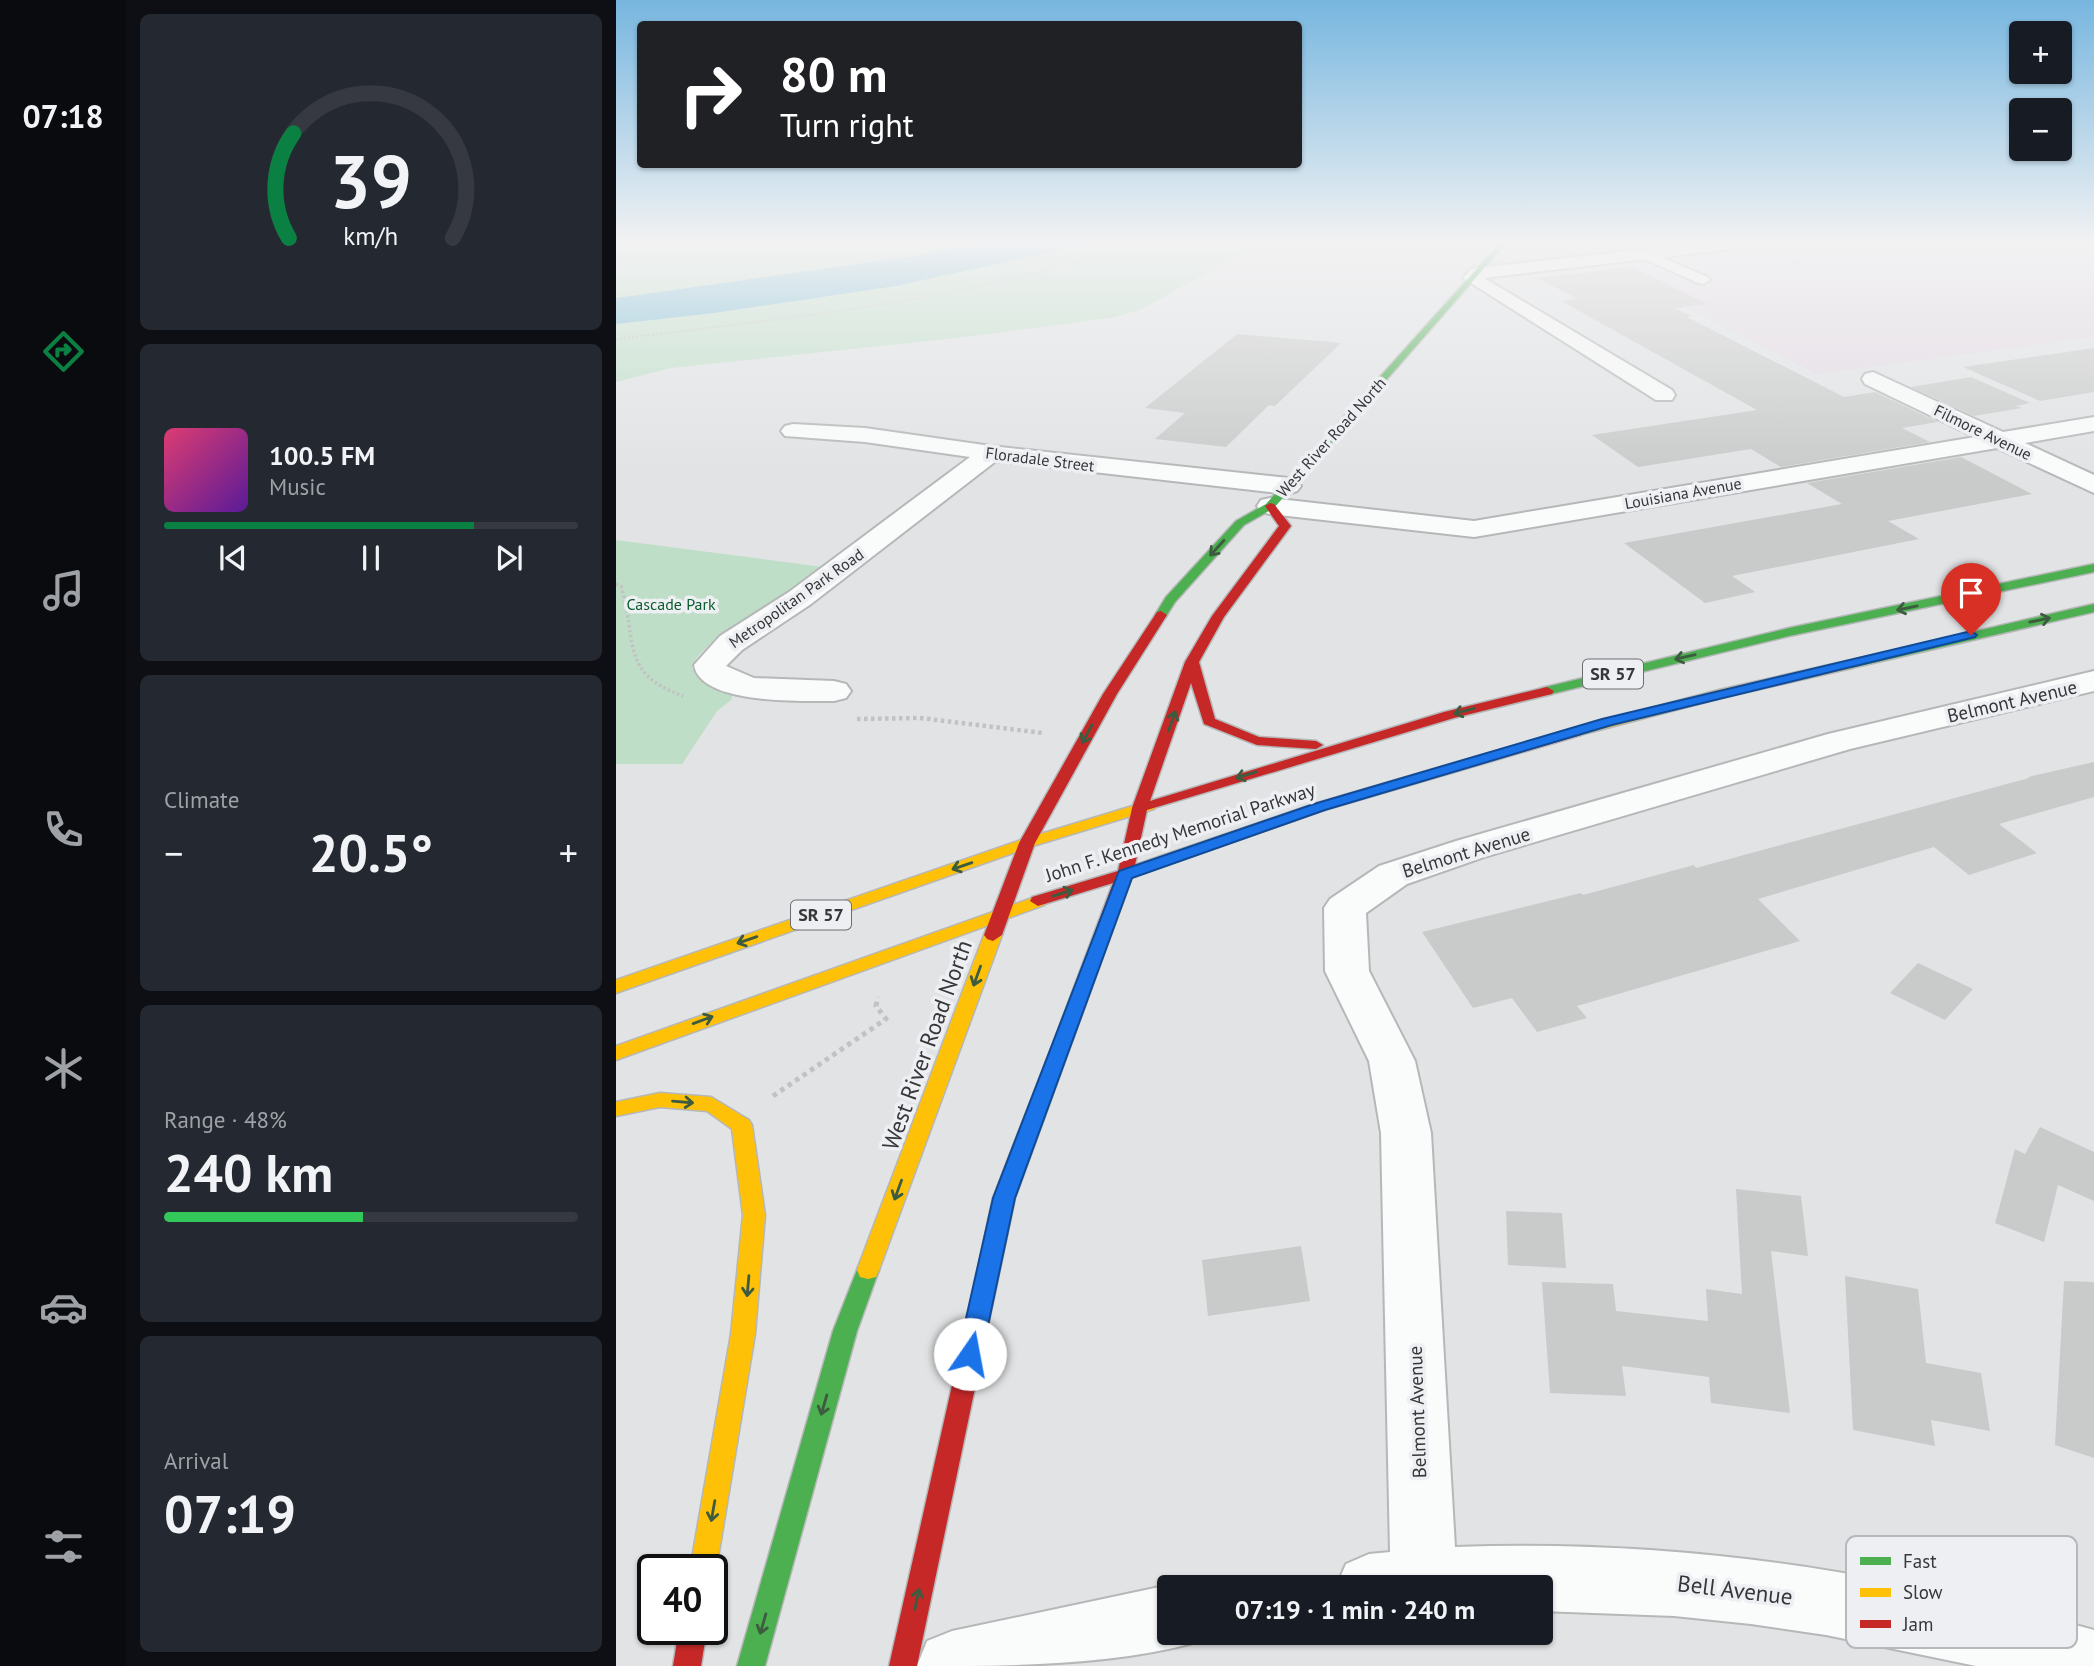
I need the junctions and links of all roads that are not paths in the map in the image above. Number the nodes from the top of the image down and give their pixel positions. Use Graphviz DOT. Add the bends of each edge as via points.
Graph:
graph roads {
  1 [pos="1435,320"];
  2 [pos="1545,320"];
  3 [pos="1873,379"];
  4 [pos="1664,395"];
  5 [pos="2094,424"];
  6 [pos="793,431"];
  7 [pos="1999,440"];
  8 [pos="991,453"];
  9 [pos="2094,485"];
  10 [pos="1288,486"];
  11 [pos="1269,506"];
  12 [pos="2094,568"];
  13 [pos="2094,608"];
  14 [pos="1192,662"];
  15 [pos="2094,681"];
  16 [pos="834,691"];
  17 [pos="1342,747"];
  18 [pos="1140,808"];
  19 [pos="1027,843"];
  20 [pos="1125,874"];
  21 [pos="1000,912"];
  22 [pos="616,987"];
  23 [pos="616,1053"];
  24 [pos="616,1109"];
  25 [pos="706,1554"];
  26 [pos="1396,1575"];
  27 [pos="1553,1578"];
  28 [pos="1846,1606"];
  29 [pos="1157,1622"];
  30 [pos="690,1645"];
  31 [pos="2033,1648"];
  32 [pos="2094,1665"];
  33 [pos="687,1666"];
  34 [pos="751,1666"];
  35 [pos="902,1666"];
  36 [pos="952,1666"];
  1 -- 10 [label="main road, West River Road North"];
  2 -- 4 [label="street"];
  3 -- 7 [label="street, Filmore Avenue"];
  5 -- 7 [label="street, Louisiana Avenue"];
  6 -- 8 [label="street, Floradale Street" via="856,434"];
  7 -- 9 [label="street, Filmore Avenue"];
  7 -- 11 [label="street, Louisiana Avenue" via="1474,529"];
  8 -- 10 [label="street, Floradale Street"];
  8 -- 16 [label="street, Metropolitan Park Road" via="809,591 731,643 710,665 723,679 751,686"];
  10 -- 11 [label="main road, West River Road North"];
  11 -- 14 [label="main road, West River Road North" via="1285,526 1218,616"];
  11 -- 19 [label="main road, West River Road North, one-way" via="1240,523 1170,600 1110,694"];
  12 -- 17 [label="main road, John F. Kennedy Memorial Parkway / SR 57, one-way" via="1789,632 1562,686"];
  20 -- 13 [label="main road, John F. Kennedy Memorial Parkway / SR 57, one-way" via="1320,807 1607,722"];
  14 -- 17 [label="main road" via="1209,721 1257,741"];
  18 -- 14 [label="main road, West River Road North, one-way"];
  15 -- 26 [label="street, Belmont Avenue" via="1840,741 1470,849 1393,875 1345,908 1347,971 1392,1061 1406,1133"];
  17 -- 18 [label="main road, John F. Kennedy Memorial Parkway / SR 57, one-way"];
  18 -- 19 [label="main road, John F. Kennedy Memorial Parkway / SR 57"];
  18 -- 20 [label="main road, West River Road North"];
  19 -- 21 [label="main road, West River Road North"];
  19 -- 22 [label="main road, John F. Kennedy Memorial Parkway / SR 57, one-way"];
  21 -- 20 [label="main road, John F. Kennedy Memorial Parkway / SR 57, one-way"];
  35 -- 20 [label="main road, West River Road North, one-way" via="1004,1198"];
  23 -- 21 [label="main road, John F. Kennedy Memorial Parkway / SR 57, one-way"];
  21 -- 34 [label="main road, West River Road North, one-way" via="845,1331"];
  24 -- 25 [label="main road, one-way" via="660,1100 711,1104 742,1125 754,1215 743,1334"];
  27 -- 28 [label="street, Bell Avenue" via="1662,1581"];
  29 -- 36 [label="street"];
  30 -- 33 [label="main road"];
  31 -- 32 [label="street, Bell Avenue"];
}
